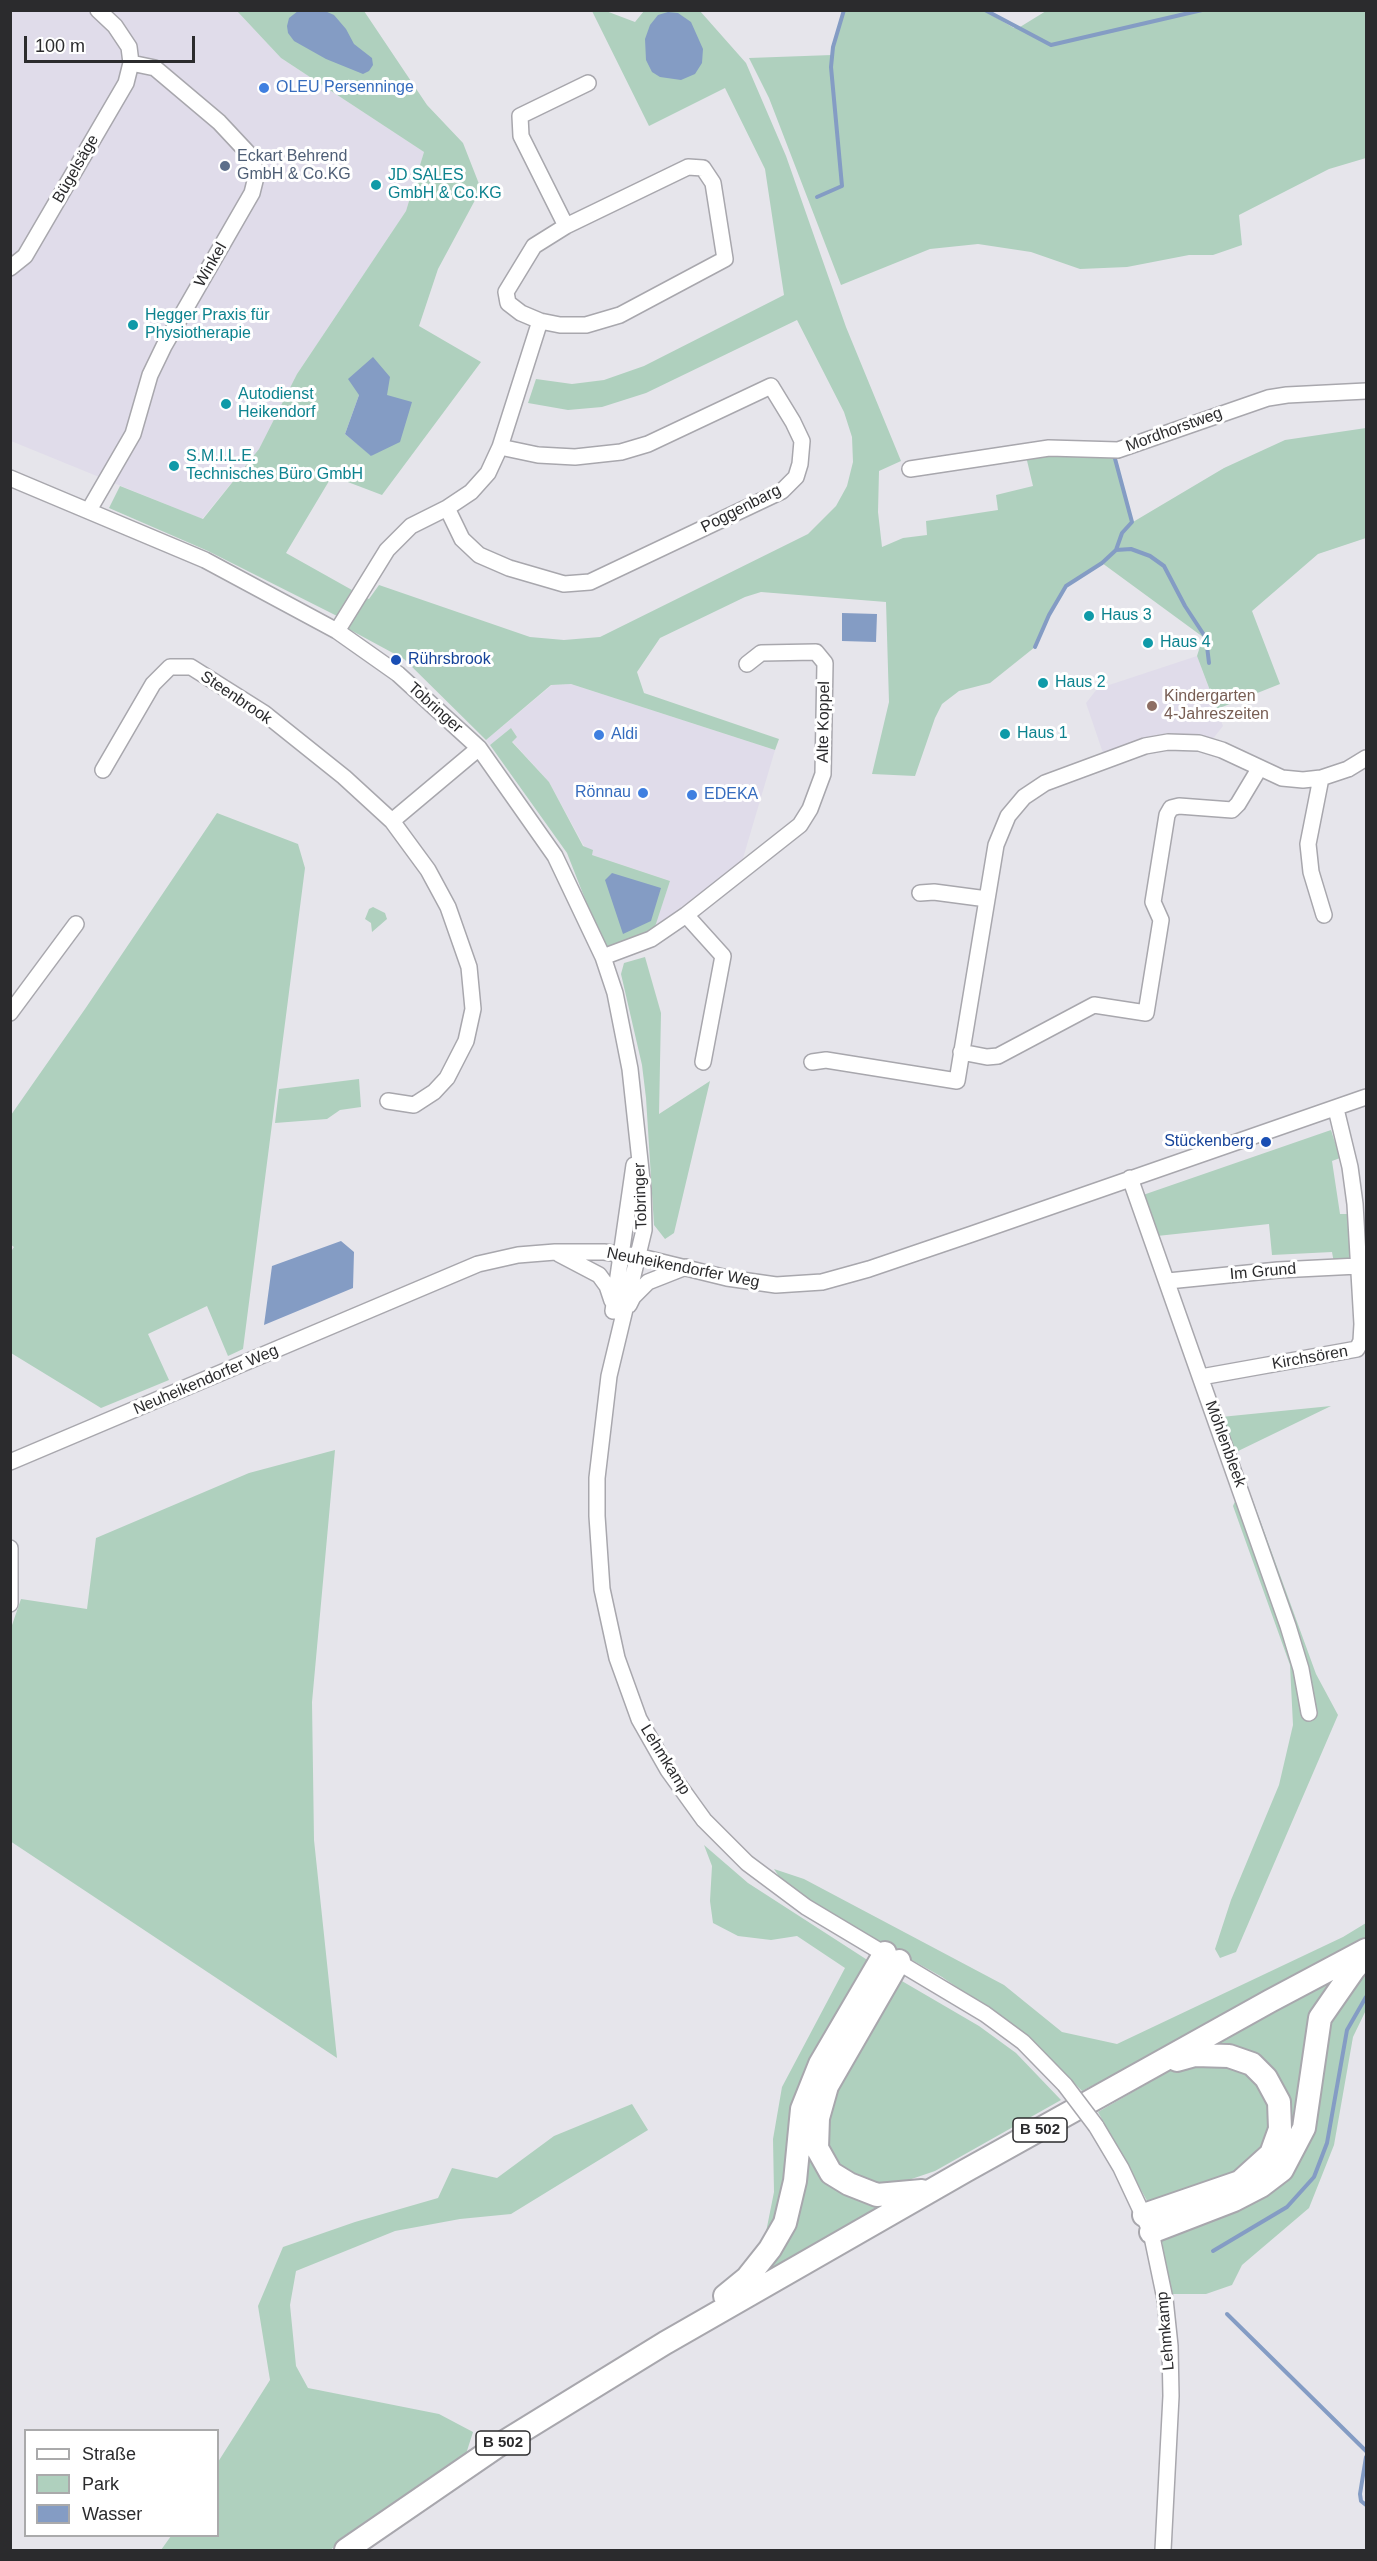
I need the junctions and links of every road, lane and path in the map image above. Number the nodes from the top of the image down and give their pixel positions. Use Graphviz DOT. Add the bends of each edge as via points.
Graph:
graph roads {
  1 [pos="98,10"];
  2 [pos="131,63"];
  3 [pos="588,83"];
  4 [pos="566,226"];
  5 [pos="10,268"];
  6 [pos="540,321"];
  7 [pos="1366,391"];
  8 [pos="500,447"];
  9 [pos="910,469"];
  10 [pos="10,478"];
  11 [pos="447,508"];
  12 [pos="89,510"];
  13 [pos="337,631"];
  14 [pos="747,664"];
  15 [pos="479,748"];
  16 [pos="1366,758"];
  17 [pos="1259,769"];
  18 [pos="103,770"];
  19 [pos="1321,778"];
  20 [pos="392,821"];
  21 [pos="920,893"];
  22 [pos="987,899"];
  23 [pos="686,915"];
  24 [pos="1324,915"];
  25 [pos="76,924"];
  26 [pos="603,957"];
  27 [pos="10,1013"];
  28 [pos="961,1052"];
  29 [pos="703,1062"];
  30 [pos="812,1062"];
  31 [pos="1366,1097"];
  32 [pos="388,1101"];
  33 [pos="1336,1108"];
  34 [pos="637,1136"];
  35 [pos="1130,1178"];
  36 [pos="1361,1204"];
  37 [pos="1362,1240"];
  38 [pos="555,1252"];
  39 [pos="620,1253"];
  40 [pos="637,1256"];
  41 [pos="1358,1266"];
  42 [pos="686,1267"];
  43 [pos="1168,1281"];
  44 [pos="617,1315"];
  45 [pos="1364,1324"];
  46 [pos="1200,1377"];
  47 [pos="10,1462"];
  48 [pos="10,1548"];
  49 [pos="10,1605"];
  50 [pos="1309,1713"];
  51 [pos="1366,1950"];
  52 [pos="1366,1955"];
  53 [pos="892,1957"];
  54 [pos="1149,2069"];
  55 [pos="929,2191"];
  56 [pos="1148,2223"];
  57 [pos="665,2343"];
  58 [pos="346,2550"];
  59 [pos="1163,2550"];
  1 -- 2 [label="street" via="129,47"];
  2 -- 5 [label="street, Bügelsäge" via="126,83 25,256"];
  2 -- 12 [label="street, Winkel" via="155,68 219,122 248,153 255,181 252,193 164,346 150,375 133,434"];
  3 -- 4 [label="street" via="520,116 521,136"];
  4 -- 6 [label="street" via="534,246 506,292 507,303"];
  4 -- 6 [label="street" via="688,168 703,168 713,183 725,259 620,315 586,325"];
  6 -- 8 [label="street"];
  7 -- 9 [label="street, Mordhorstweg" via="1268,398 1118,450 1032,450"];
  8 -- 11 [label="street" via="488,473 471,492"];
  8 -- 11 [label="street, Poggenbarg" via="575,457 621,452 648,444 771,386 802,441 796,477 782,491 590,582 564,584 479,555 462,539"];
  10 -- 12 [label="street, Tobringer"];
  11 -- 13 [label="street" via="411,526 387,550"];
  12 -- 13 [label="street, Tobringer" via="205,560"];
  13 -- 15 [label="street, Tobringer" via="398,674"];
  14 -- 23 [label="street, Alte Koppel" via="761,653 816,652 825,663 823,774 800,825"];
  15 -- 20 [label="street"];
  15 -- 26 [label="street, Tobringer" via="555,856"];
  16 -- 19 [label="street"];
  17 -- 19 [label="street" via="1282,778"];
  17 -- 22 [label="street" via="1199,743 1168,742 1145,746 1045,783 1024,796 1001,828"];
  17 -- 28 [label="street" via="1232,810 1179,806 1171,808 1167,815 1153,902 1161,920 1146,1013 1094,1005 998,1056"];
  18 -- 20 [label="street, Steenbrook" via="153,684 170,667 191,667 264,713"];
  19 -- 24 [label="street" via="1308,844 1311,872"];
  20 -- 32 [label="street" via="428,870 448,908 469,967 473,1009 466,1041 447,1078 414,1105"];
  21 -- 22 [label="street"];
  22 -- 28 [label="street"];
  23 -- 26 [label="street, Alte Koppel" via="651,939"];
  23 -- 29 [label="street" via="723,956"];
  25 -- 27 [label="street"];
  26 -- 34 [label="street, Tobringer" via="625,1037"];
  28 -- 30 [label="street" via="957,1081 826,1060"];
  31 -- 33 [label="street, Neuheikendorfer Weg"];
  33 -- 35 [label="street, Neuheikendorfer Weg"];
  33 -- 36 [label="street, Kirchsören"];
  34 -- 39 [label="street, Tobringer"];
  34 -- 40 [label="street, Tobringer" via="644,1230"];
  35 -- 42 [label="street, Neuheikendorfer Weg" via="822,1282 776,1285"];
  35 -- 43 [label="street, Möhlenbleek"];
  36 -- 37 [label="street, Kirchsören"];
  37 -- 41 [label="street, Kirchsören"];
  38 -- 39 [label="street, Neuheikendorfer Weg"];
  38 -- 44 [label="street" via="599,1275"];
  38 -- 47 [label="street, Neuheikendorfer Weg" via="478,1264"];
  39 -- 40 [label="street, Neuheikendorfer Weg"];
  39 -- 44 [label="street"];
  40 -- 42 [label="street, Neuheikendorfer Weg"];
  40 -- 44 [label="street"];
  41 -- 43 [label="street, Im Grund"];
  41 -- 45 [label="street, Kirchsören"];
  42 -- 44 [label="street" via="643,1286"];
  43 -- 46 [label="street, Möhlenbleek"];
  44 -- 53 [label="street, Lehmkamp" via="597,1478 597,1516 603,1589 617,1658 639,1719 668,1770 704,1820 747,1863 806,1907"];
  45 -- 46 [label="street, Kirchsören" via="1357,1349"];
  46 -- 50 [label="street, Möhlenbleek" via="1296,1652"];
  48 -- 49 [label="street"];
  51 -- 54 [label="highway, B 502"];
  52 -- 56 [label="highway" via="1320,2018 1304,2128 1282,2170 1261,2187 1234,2200"];
  53 -- 55 [label="highway" via="827,2086 818,2118 817,2148 831,2173 849,2184 878,2195"];
  53 -- 56 [label="street, Lehmkamp, bridge" via="1014,2035 1065,2085 1096,2126"];
  53 -- 57 [label="highway" via="820,2064 802,2109 795,2181 785,2223 770,2249 747,2278"];
  54 -- 55 [label="highway, B 502"];
  54 -- 56 [label="highway" via="1195,2055 1229,2056 1252,2064 1266,2078 1279,2103 1280,2129 1271,2154 1240,2182"];
  55 -- 57 [label="highway, B 502"];
  56 -- 59 [label="street, Lehmkamp" via="1165,2299 1170,2346"];
  57 -- 58 [label="highway, B 502" via="496,2447"];
}
